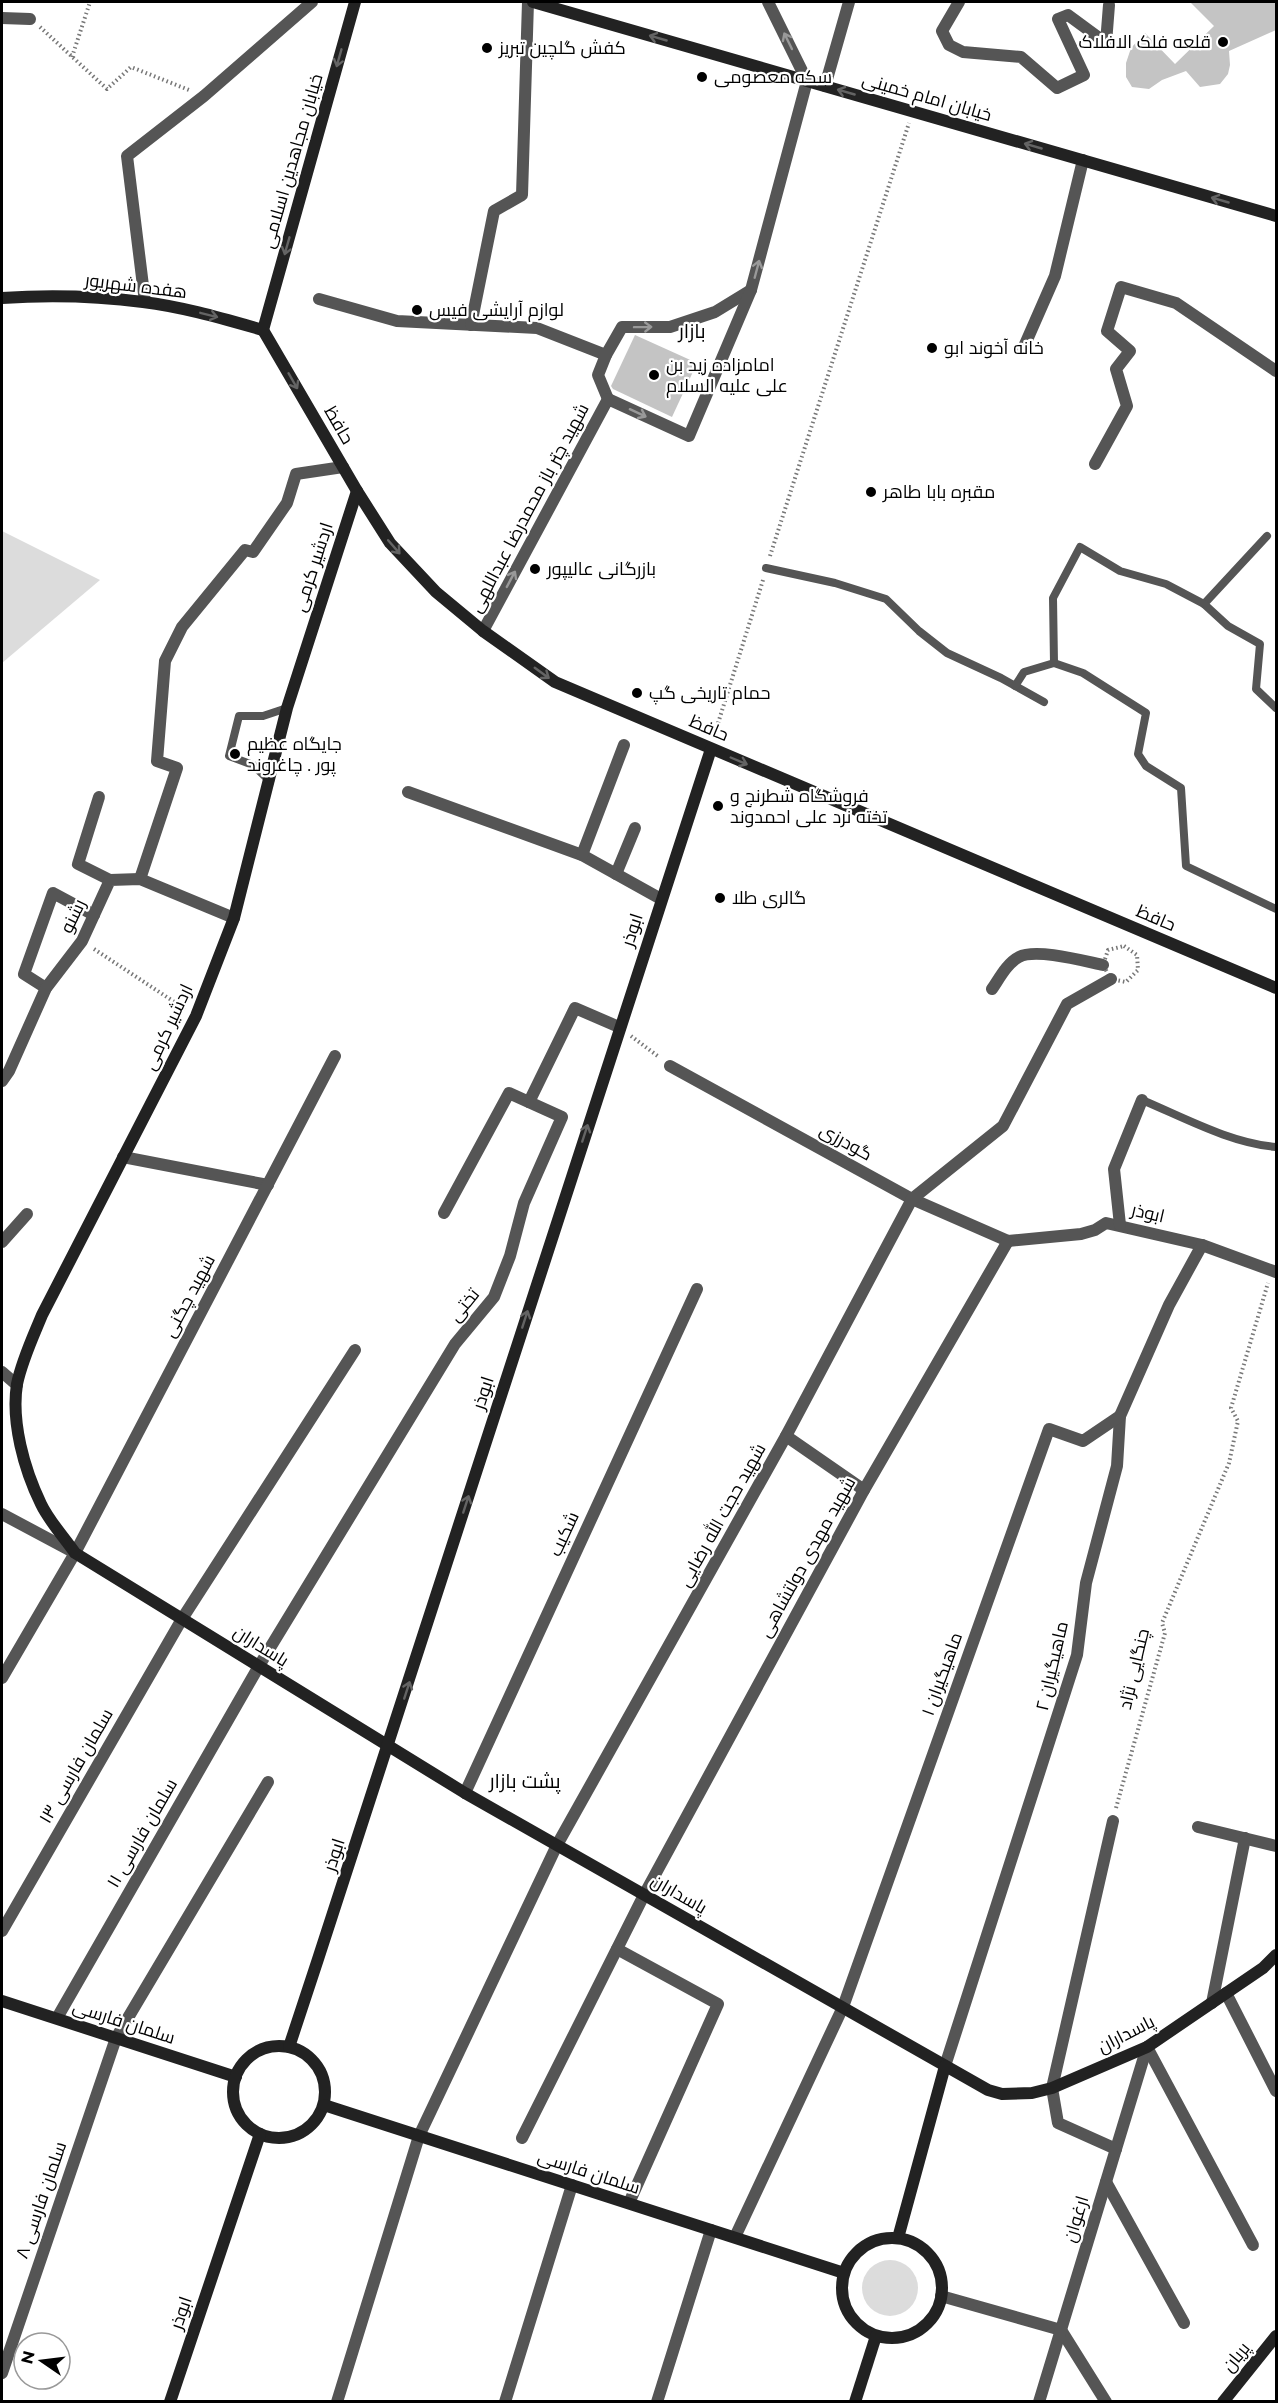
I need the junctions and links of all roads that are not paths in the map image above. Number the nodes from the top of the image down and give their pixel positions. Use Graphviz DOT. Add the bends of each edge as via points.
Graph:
graph roads {
  1 [pos="312,2"];
  2 [pos="355,2"];
  3 [pos="528,2"];
  4 [pos="534,2"];
  5 [pos="768,2"];
  6 [pos="849,2"];
  7 [pos="959,2"];
  8 [pos="1109,5"];
  9 [pos="2,18"];
  10 [pos="30,19"];
  11 [pos="807,81"];
  12 [pos="825,86"];
  13 [pos="1083,160"];
  14 [pos="1276,216"];
  15 [pos="751,290"];
  16 [pos="2,298"];
  17 [pos="320,299"];
  18 [pos="145,302"];
  19 [pos="471,325"];
  20 [pos="263,330"];
  21 [pos="1023,349"];
  22 [pos="606,355"];
  23 [pos="1276,371"];
  24 [pos="608,399"];
  25 [pos="1095,464"];
  26 [pos="343,467"];
  27 [pos="357,491"];
  28 [pos="1267,536"];
  29 [pos="766,568"];
  30 [pos="1204,604"];
  31 [pos="483,631"];
  32 [pos="1054,663"];
  33 [pos="1015,686"];
  34 [pos="1044,702"];
  35 [pos="287,708"];
  36 [pos="1276,708"];
  37 [pos="624,745"];
  38 [pos="711,749"];
  39 [pos="270,782"];
  40 [pos="408,792"];
  41 [pos="99,797"];
  42 [pos="635,828"];
  43 [pos="582,855"];
  44 [pos="616,874"];
  45 [pos="140,879"];
  46 [pos="110,880"];
  47 [pos="661,899"];
  48 [pos="1276,909"];
  49 [pos="94,915"];
  50 [pos="234,918"];
  51 [pos="1103,965"];
  52 [pos="1111,979"];
  53 [pos="46,988"];
  54 [pos="1276,988"];
  55 [pos="992,989"];
  56 [pos="619,1027"];
  57 [pos="335,1056"];
  58 [pos="670,1066"];
  59 [pos="2,1081"];
  60 [pos="1142,1100"];
  61 [pos="529,1102"];
  62 [pos="1276,1147"];
  63 [pos="123,1157"];
  64 [pos="268,1185"];
  65 [pos="912,1199"];
  66 [pos="444,1213"];
  67 [pos="27,1214"];
  68 [pos="1120,1225"];
  69 [pos="1008,1241"];
  70 [pos="2,1242"];
  71 [pos="1202,1245"];
  72 [pos="1274,1271"];
  73 [pos="697,1289"];
  74 [pos="355,1350"];
  75 [pos="2,1372"];
  76 [pos="17,1385"];
  77 [pos="1120,1416"];
  78 [pos="786,1436"];
  79 [pos="864,1490"];
  80 [pos="2,1516"];
  81 [pos="75,1553"];
  82 [pos="182,1619"];
  83 [pos="259,1666"];
  84 [pos="2,1678"];
  85 [pos="389,1746"];
  86 [pos="268,1782"];
  87 [pos="465,1793"];
  88 [pos="1113,1821"];
  89 [pos="1198,1827"];
  90 [pos="1245,1838"];
  91 [pos="556,1845"];
  92 [pos="1276,1846"];
  93 [pos="644,1895"];
  94 [pos="2,1931"];
  95 [pos="617,1949"];
  96 [pos="1276,1955"];
  97 [pos="1227,1993"];
  98 [pos="2,2001"];
  99 [pos="1212,2003"];
  100 [pos="843,2007"];
  101 [pos="57,2018"];
  102 [pos="116,2038"];
  103 [pos="289,2047"];
  104 [pos="1147,2047"];
  105 [pos="945,2066"];
  106 [pos="236,2077"];
  107 [pos="1052,2088"];
  108 [pos="1276,2091"];
  109 [pos="324,2105"];
  110 [pos="260,2134"];
  111 [pos="419,2136"];
  112 [pos="522,2138"];
  113 [pos="1116,2149"];
  114 [pos="1106,2182"];
  115 [pos="573,2185"];
  116 [pos="629,2203"];
  117 [pos="711,2230"];
  118 [pos="735,2238"];
  119 [pos="898,2238"];
  120 [pos="1253,2245"];
  121 [pos="844,2272"];
  122 [pos="941,2296"];
  123 [pos="1184,2323"];
  124 [pos="1061,2330"];
  125 [pos="876,2336"];
  126 [pos="1276,2336"];
  127 [pos="2,2373"];
  128 [pos="170,2402"];
  129 [pos="337,2402"];
  130 [pos="505,2402"];
  131 [pos="657,2402"];
  132 [pos="855,2402"];
  133 [pos="1039,2402"];
  134 [pos="1106,2402"];
  135 [pos="1223,2402"];
  1 -- 18 [label="street" via="204,96 127,156"];
  2 -- 20 [label="main road, خیابان مجاهدین اسلامی, one-way"];
  3 -- 19 [label="street" via="522,195 494,211"];
  11 -- 4 [label="main road, خیابان امام خمینی, one-way"];
  11 -- 5 [label="street, one-way"];
  6 -- 12 [label="street"];
  7 -- 8 [label="street" via="942,31 949,45 963,52 1021,57 1057,88 1084,75 1058,19 1068,15 1106,43"];
  9 -- 10 [label="street"];
  11 -- 12 [label="main road, خیابان امام خمینی"];
  15 -- 11 [label="street, شهید چتر باز محمدرضا عبداللهی, one-way"];
  13 -- 12 [label="main road, خیابان امام خمینی, one-way"];
  14 -- 13 [label="main road, خیابان امام خمینی, one-way"];
  13 -- 21 [label="street" via="1055,276"];
  22 -- 15 [label="street, one-way" via="622,327 670,327 715,312"];
  24 -- 15 [label="street, شهید چتر باز محمدرضا عبداللهی, one-way" via="689,436"];
  16 -- 18 [label="main road, هفده شهریور" via="88,297"];
  17 -- 19 [label="street" via="397,321"];
  18 -- 20 [label="main road, هفده شهریور, one-way"];
  19 -- 22 [label="street" via="537,328"];
  20 -- 26 [label="main road, حافظ, one-way"];
  22 -- 24 [label="street" via="598,375"];
  23 -- 25 [label="street" via="1176,303 1121,287 1107,331 1130,351 1116,369 1127,406"];
  31 -- 24 [label="street, شهید چتر باز محمدرضا عبداللهی, one-way"];
  26 -- 27 [label="main road, حافظ"];
  26 -- 45 [label="street" via="296,474 287,502 253,552 245,550 182,627 165,661 157,761 177,768"];
  27 -- 31 [label="main road, حافظ, one-way" via="390,543 436,592"];
  27 -- 35 [label="main road, اردشیر کرمی"];
  28 -- 30 [label="lane"];
  29 -- 33 [label="lane" via="886,599 947,653"];
  30 -- 32 [label="lane" via="1166,584 1120,571 1080,547 1053,598"];
  30 -- 36 [label="lane" via="1228,626 1260,644 1256,689"];
  31 -- 38 [label="main road, حافظ, one-way" via="555,682"];
  32 -- 33 [label="lane" via="1024,672"];
  32 -- 48 [label="lane" via="1083,673 1146,714 1138,754 1146,766 1181,788 1186,866"];
  33 -- 34 [label="lane"];
  35 -- 39 [label="main road, اردشیر کرمی"];
  35 -- 39 [label="lane" via="263,716 239,716 229,756 253,765"];
  37 -- 43 [label="street"];
  38 -- 47 [label="main road, ابوذر"];
  38 -- 54 [label="main road, حافظ, one-way"];
  39 -- 50 [label="main road, اردشیر کرمی"];
  40 -- 43 [label="street"];
  41 -- 46 [label="street" via="78,864"];
  42 -- 44 [label="street"];
  43 -- 44 [label="street"];
  44 -- 47 [label="street"];
  45 -- 46 [label="street"];
  45 -- 50 [label="street"];
  46 -- 49 [label="street, رشنو"];
  47 -- 56 [label="main road, ابوذر"];
  49 -- 53 [label="street, رشنو" via="82,941"];
  49 -- 53 [label="street" via="53,893 24,974"];
  50 -- 63 [label="main road, اردشیر کرمی" via="196,1016"];
  51 -- 55 [label="street" via="1049,954 1020,956"];
  52 -- 65 [label="street" via="1067,1005 1003,1126"];
  53 -- 59 [label="street, رشنو"];
  56 -- 61 [label="street" via="575,1008"];
  85 -- 56 [label="main road, ابوذر, one-way"];
  57 -- 64 [label="street, شهید چگنی"];
  58 -- 65 [label="street, گودرزی"];
  60 -- 62 [label="lane" via="1223,1134"];
  60 -- 68 [label="street" via="1114,1169"];
  61 -- 66 [label="street, تختی" via="509,1093"];
  61 -- 83 [label="street, تختی" via="562,1117 524,1203 495,1297 455,1344"];
  63 -- 64 [label="street"];
  63 -- 76 [label="main road, اردشیر کرمی" via="42,1315"];
  64 -- 81 [label="street, شهید چگنی"];
  65 -- 69 [label="street, گودرزی"];
  65 -- 78 [label="street, شهید حجت الله رضایی"];
  67 -- 70 [label="street"];
  68 -- 69 [label="street, ابوذر" via="1106,1223 1081,1234"];
  68 -- 71 [label="street, ابوذر"];
  69 -- 79 [label="street, شهید مهدی دولتشاهی"];
  71 -- 72 [label="street, ابوذر"];
  71 -- 77 [label="street, ماهیگیران ۲" via="1169,1305"];
  73 -- 87 [label="street, شکیب"];
  74 -- 82 [label="street, سلمان فارسی ۱۳"];
  75 -- 76 [label="street"];
  76 -- 81 [label="main road, اردشیر کرمی" via="16,1412 24,1459 41,1505"];
  77 -- 100 [label="street, ماهیگیران ۱" via="1083,1442 1049,1429"];
  77 -- 105 [label="street, ماهیگیران ۲" via="1118,1466 1086,1583 1077,1655"];
  78 -- 79 [label="street"];
  78 -- 91 [label="street, شهید حجت الله رضایی"];
  79 -- 93 [label="street, شهید مهدی دولتشاهی"];
  80 -- 81 [label="street"];
  81 -- 82 [label="main road, پاسداران"];
  81 -- 84 [label="street, شهید چگنی"];
  82 -- 83 [label="main road, پاسداران"];
  82 -- 94 [label="street, سلمان فارسی ۱۳"];
  83 -- 85 [label="main road, پاسداران"];
  83 -- 101 [label="street, سلمان فارسی ۱۱"];
  85 -- 87 [label="main road, پاسداران"];
  85 -- 103 [label="main road, ابوذر"];
  86 -- 102 [label="street, سلمان فارسی ۸"];
  87 -- 91 [label="main road, پاسداران"];
  88 -- 107 [label="street"];
  89 -- 90 [label="street"];
  90 -- 92 [label="street"];
  90 -- 99 [label="street"];
  91 -- 93 [label="main road, پاسداران"];
  91 -- 111 [label="street, شهید حجت الله رضایی"];
  93 -- 95 [label="street, شهید مهدی دولتشاهی"];
  93 -- 100 [label="main road, پاسداران"];
  95 -- 112 [label="street, شهید مهدی دولتشاهی"];
  95 -- 116 [label="street" via="718,2004"];
  96 -- 97 [label="main road, پاسداران"];
  97 -- 99 [label="main road, پاسداران"];
  97 -- 108 [label="street"];
  98 -- 101 [label="main road, سلمان فارسی"];
  99 -- 104 [label="main road, پاسداران"];
  100 -- 105 [label="main road, پاسداران"];
  100 -- 118 [label="street"];
  101 -- 102 [label="main road, سلمان فارسی"];
  102 -- 106 [label="main road, سلمان فارسی"];
  102 -- 127 [label="street, سلمان فارسی ۸"];
  103 -- 106 [label="main road" via="263,2049 242,2065"];
  103 -- 109 [label="main road" via="314,2062 324,2083"];
  104 -- 107 [label="main road, پاسداران"];
  104 -- 113 [label="street, ارغوان"];
  104 -- 120 [label="street"];
  105 -- 107 [label="main road, پاسداران" via="1002,2094"];
  105 -- 119 [label="main road"];
  106 -- 110 [label="main road" via="233,2090 240,2116"];
  107 -- 113 [label="street" via="1058,2122"];
  109 -- 110 [label="main road" via="305,2131 291,2137"];
  109 -- 111 [label="main road, سلمان فارسی"];
  110 -- 128 [label="main road, ابوذر"];
  111 -- 115 [label="main road, سلمان فارسی"];
  111 -- 129 [label="street, شهید حجت الله رضایی"];
  113 -- 114 [label="street, ارغوان"];
  114 -- 123 [label="street"];
  114 -- 124 [label="street, ارغوان"];
  115 -- 116 [label="main road, سلمان فارسی"];
  115 -- 130 [label="street"];
  116 -- 117 [label="main road, سلمان فارسی"];
  117 -- 118 [label="main road, سلمان فارسی"];
  117 -- 131 [label="street"];
  118 -- 121 [label="main road, سلمان فارسی"];
  119 -- 121 [label="main road" via="871,2242 859,2250"];
  119 -- 122 [label="main road" via="911,2242 932,2258 938,2270"];
  121 -- 125 [label="main road" via="847,2311 854,2322"];
  122 -- 124 [label="street"];
  122 -- 125 [label="main road" via="928,2322 917,2331 890,2338"];
  124 -- 133 [label="street, ارغوان"];
  124 -- 134 [label="street"];
  125 -- 132 [label="main road"];
  126 -- 135 [label="main road, پریان"];
}
